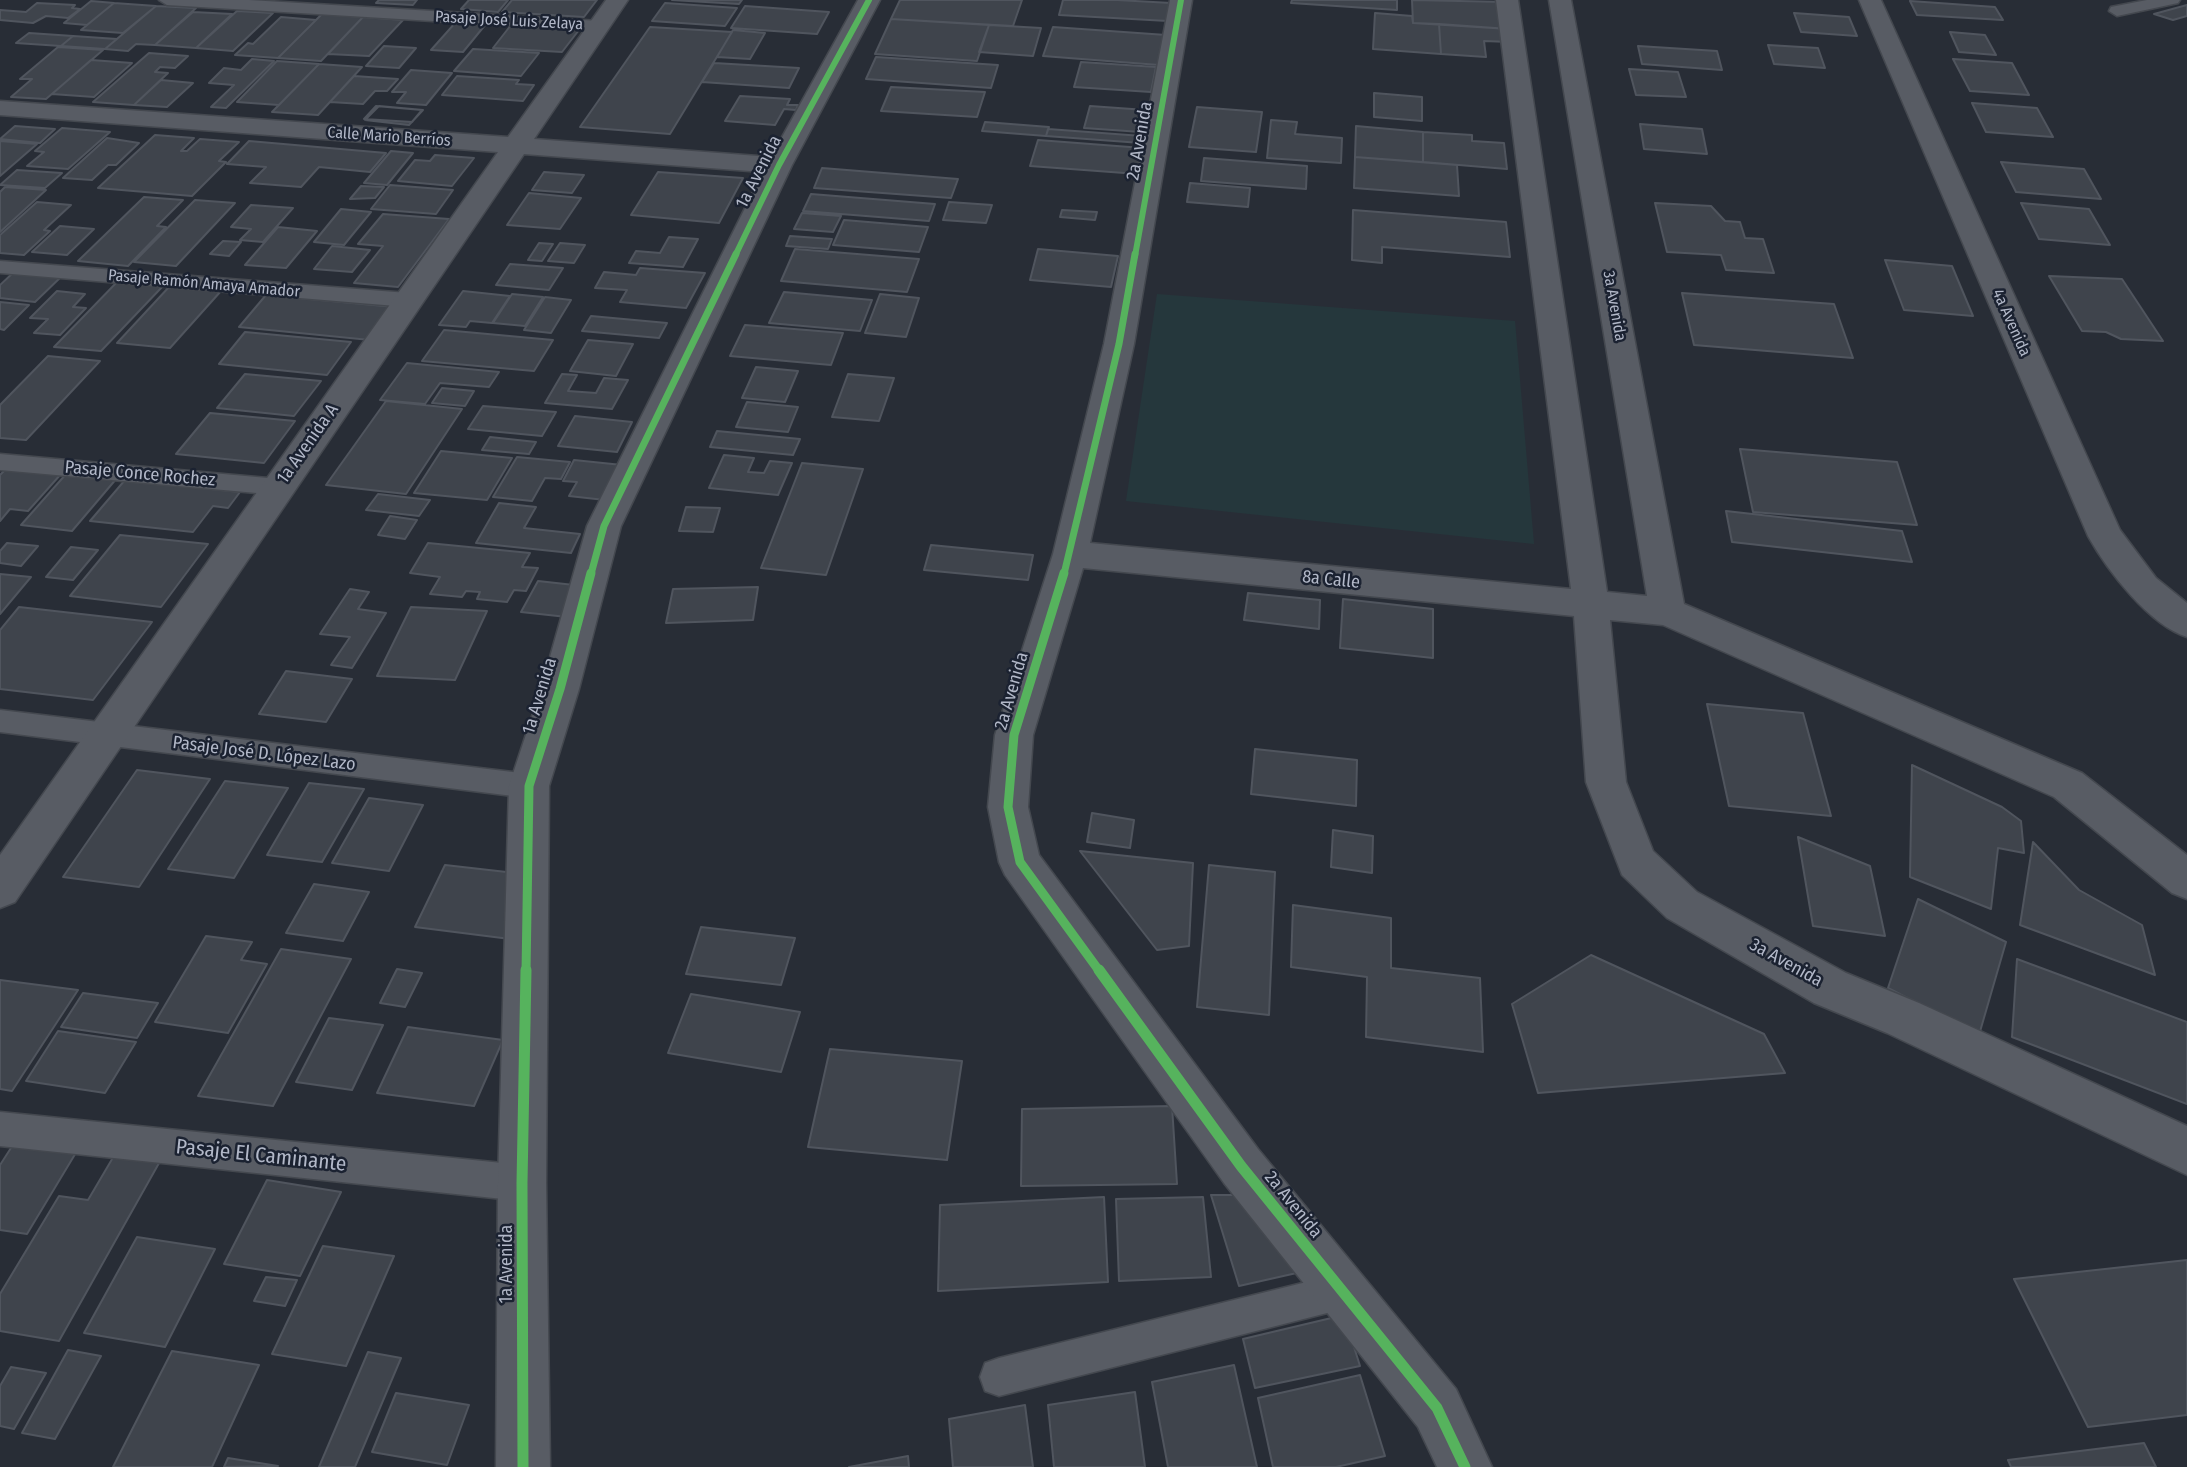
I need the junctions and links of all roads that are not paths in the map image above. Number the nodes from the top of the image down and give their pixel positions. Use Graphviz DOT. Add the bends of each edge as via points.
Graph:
graph roads {
  1 [pos="167,0"];
  2 [pos="617,0"];
  3 [pos="869,0"];
  4 [pos="1181,0"];
  5 [pos="1507,0"];
  6 [pos="1560,0"];
  7 [pos="1870,0"];
  8 [pos="2172,0"];
  9 [pos="2117,11"];
  10 [pos="599,26"];
  11 [pos="0,108"];
  12 [pos="516,146"];
  13 [pos="779,166"];
  14 [pos="0,267"];
  15 [pos="408,300"];
  16 [pos="0,462"];
  17 [pos="279,487"];
  18 [pos="1070,554"];
  19 [pos="1591,606"];
  20 [pos="1668,612"];
  21 [pos="2187,623"];
  22 [pos="0,721"];
  23 [pos="107,734"];
  24 [pos="529,786"];
  25 [pos="2187,880"];
  26 [pos="0,889"];
  27 [pos="0,1129"];
  28 [pos="2187,1151"];
  29 [pos="522,1183"];
  30 [pos="1343,1291"];
  31 [pos="999,1377"];
  32 [pos="523,1467"];
  33 [pos="1465,1467"];
  1 -- 10 [label="lane, Pasaje José Luis Zelaya"];
  2 -- 10 [label="street, 1a Avenida A"];
  3 -- 13 [label="street, 1a Avenida"];
  4 -- 18 [label="street, 2a Avenida" via="1119,344"];
  5 -- 19 [label="street, 3a Avenida"];
  6 -- 20 [label="street, 3a Avenida"];
  7 -- 21 [label="street, 4a Avenida" via="2105,536 2144,587"];
  8 -- 9 [label="lane"];
  10 -- 12 [label="street, 1a Avenida A"];
  11 -- 12 [label="street, Calle Mario Berríos"];
  12 -- 13 [label="street, Calle Mario Berríos"];
  12 -- 15 [label="street, 1a Avenida A"];
  13 -- 24 [label="street, 1a Avenida" via="604,526"];
  14 -- 15 [label="lane, Pasaje Ramón Amaya Amador"];
  15 -- 17 [label="street, 1a Avenida A"];
  16 -- 17 [label="lane, Pasaje Conce Rochez"];
  17 -- 23 [label="street, 1a Avenida A"];
  18 -- 19 [label="street, 8a Calle"];
  18 -- 30 [label="street, 2a Avenida" via="1014,735 1007,807 1020,862 1241,1166"];
  19 -- 20 [label="street"];
  19 -- 28 [label="street, 3a Avenida" via="1606,782 1637,862 1682,905 1830,988"];
  20 -- 25 [label="street" via="2068,785"];
  22 -- 23 [label="lane, Pasaje José D. López Lazo"];
  23 -- 24 [label="lane, Pasaje José D. López Lazo"];
  23 -- 26 [label="street, 1a Avenida A"];
  24 -- 29 [label="street, 1a Avenida"];
  27 -- 29 [label="lane, Pasaje El Caminante"];
  29 -- 32 [label="street, 1a Avenida"];
  30 -- 31 [label="lane"];
  30 -- 33 [label="street, 2a Avenida" via="1437,1408"];
}
